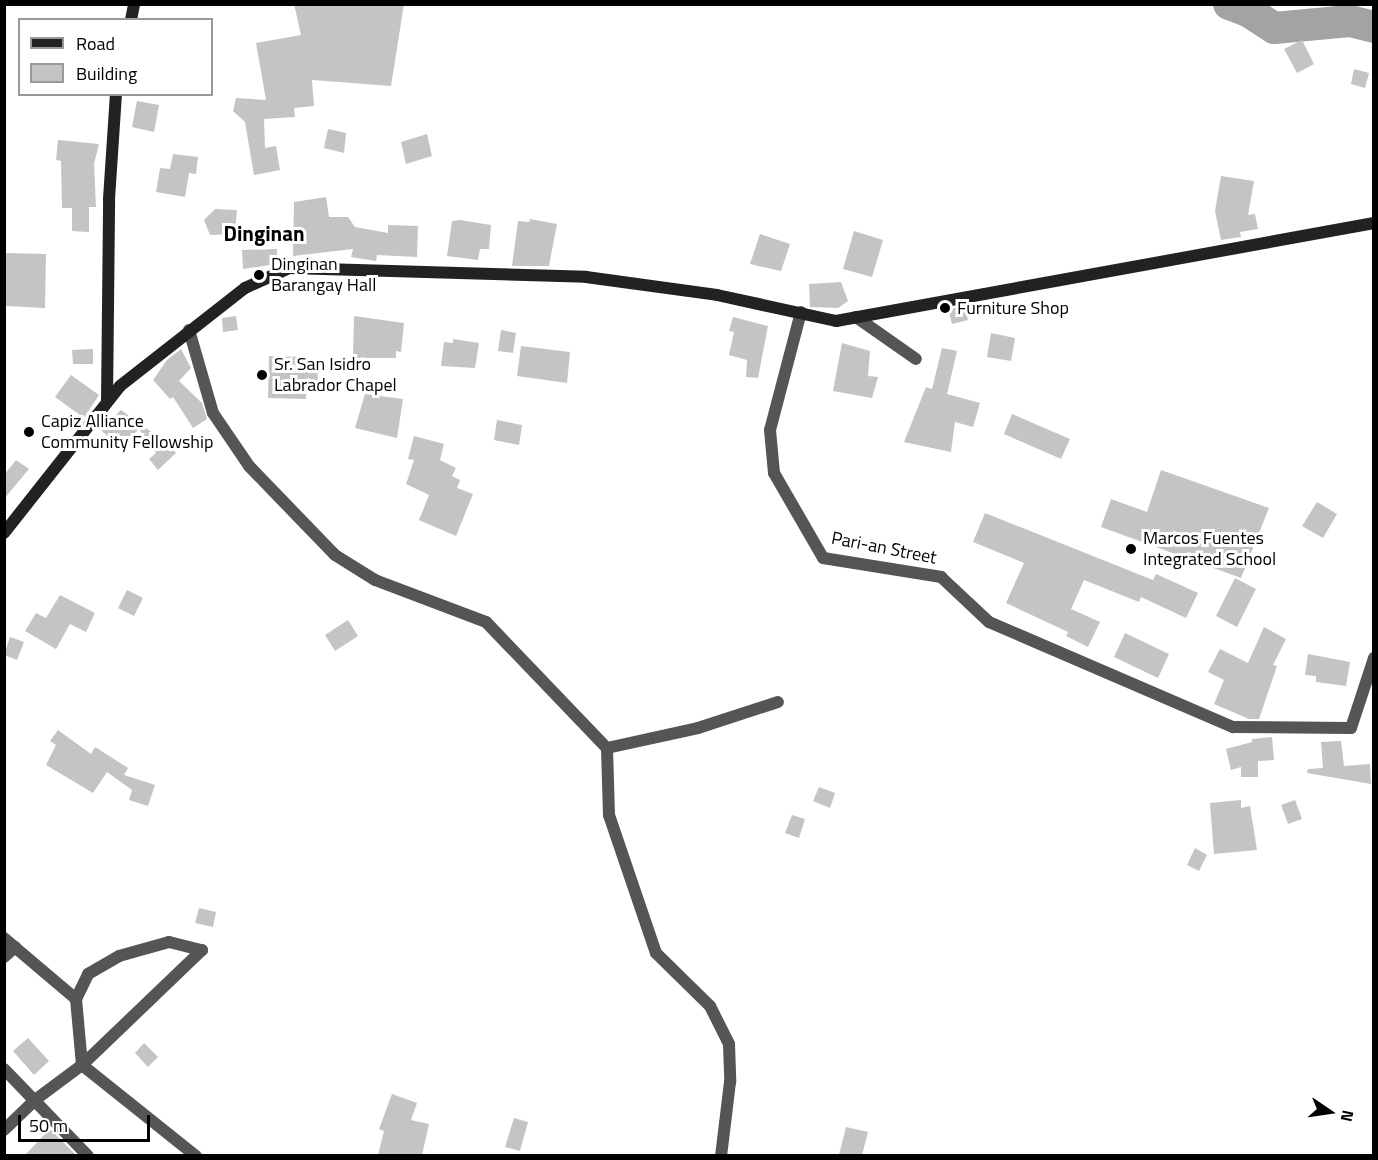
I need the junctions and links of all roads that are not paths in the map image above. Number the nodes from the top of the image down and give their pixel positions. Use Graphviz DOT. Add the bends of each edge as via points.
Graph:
graph roads {
  1 [pos="116,96"];
  2 [pos="1374,223"];
  3 [pos="801,312"];
  4 [pos="856,317"];
  5 [pos="189,330"];
  6 [pos="916,358"];
  7 [pos="107,402"];
  8 [pos="4,533"];
  9 [pos="1374,658"];
  10 [pos="778,702"];
  11 [pos="607,748"];
  12 [pos="4,938"];
  13 [pos="15,947"];
  14 [pos="4,957"];
  15 [pos="76,999"];
  16 [pos="82,1065"];
  17 [pos="4,1069"];
  18 [pos="35,1100"];
  19 [pos="4,1130"];
  20 [pos="88,1155"];
  21 [pos="196,1155"];
  22 [pos="722,1155"];
  1 -- 7 [label="main road" via="109,199"];
  2 -- 4 [label="main road"];
  3 -- 4 [label="main road" via="836,321"];
  3 -- 5 [label="main road" via="717,295 586,277 289,268 244,288"];
  3 -- 9 [label="street, Pari-an Street" via="770,430 774,473 823,558 941,577 989,622 1233,727 1352,728"];
  4 -- 6 [label="street"];
  5 -- 7 [label="main road" via="120,386"];
  5 -- 11 [label="street" via="213,413 249,466 335,555 375,580 486,622"];
  7 -- 8 [label="main road"];
  10 -- 11 [label="street" via="698,728"];
  11 -- 22 [label="street" via="609,815 656,953 710,1006 729,1044 730,1082"];
  12 -- 13 [label="street"];
  13 -- 14 [label="street"];
  13 -- 15 [label="street"];
  15 -- 16 [label="street"];
  15 -- 16 [label="street" via="88,974 119,956 169,942 202,950"];
  16 -- 18 [label="street"];
  16 -- 21 [label="street"];
  17 -- 18 [label="street"];
  18 -- 19 [label="street"];
  18 -- 20 [label="street"];
}
